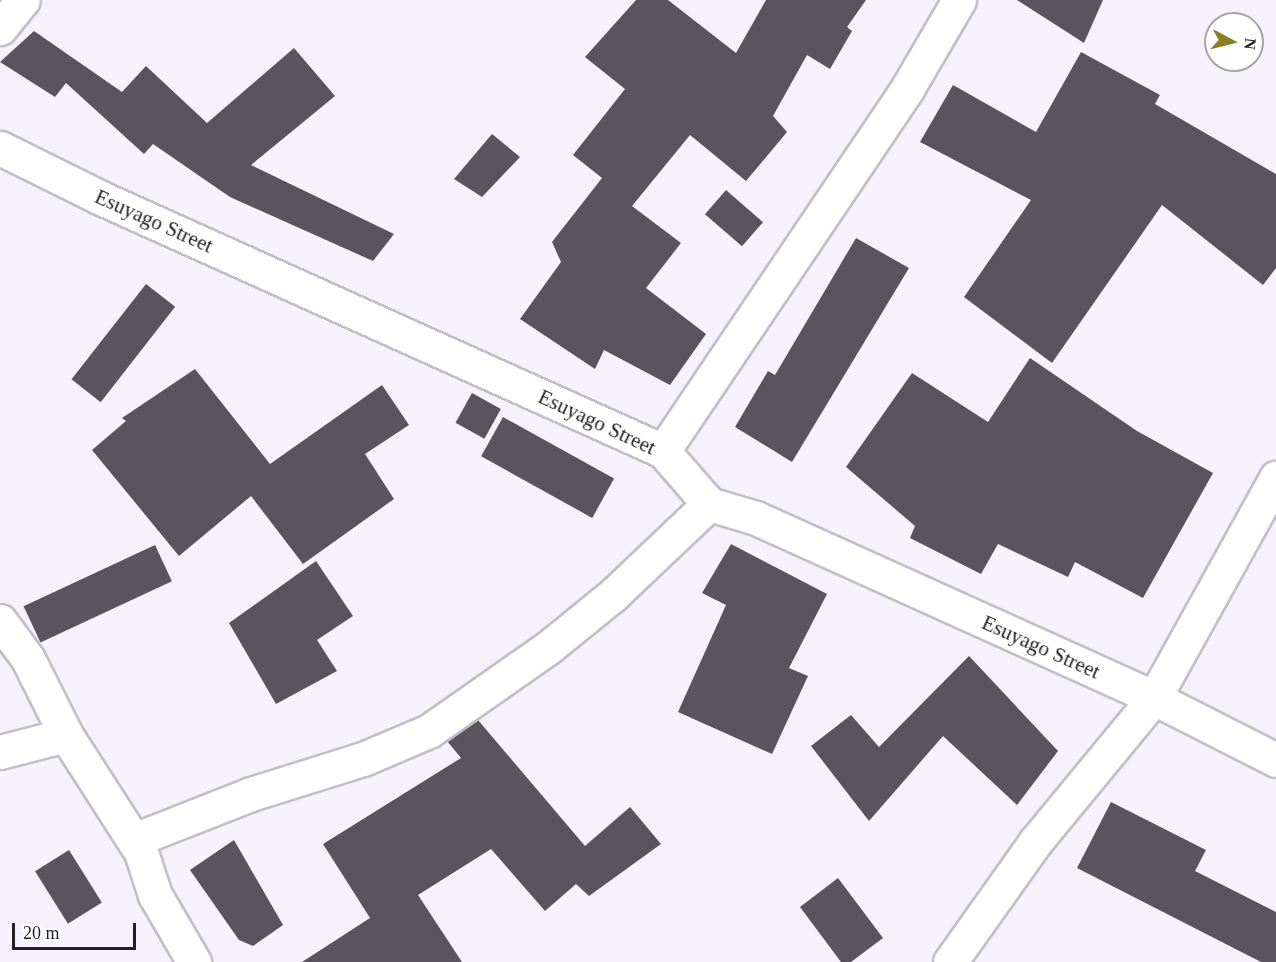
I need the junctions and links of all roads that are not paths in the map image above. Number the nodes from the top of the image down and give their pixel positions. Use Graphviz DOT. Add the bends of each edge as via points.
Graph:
graph roads {
  1 [pos="23,0"];
  2 [pos="959,0"];
  3 [pos="0,28"];
  4 [pos="0,148"];
  5 [pos="663,451"];
  6 [pos="1276,478"];
  7 [pos="709,504"];
  8 [pos="0,621"];
  9 [pos="1154,698"];
  10 [pos="66,735"];
  11 [pos="0,752"];
  12 [pos="1276,760"];
  13 [pos="134,840"];
  14 [pos="194,962"];
  15 [pos="950,962"];
  1 -- 3 [label="street"];
  2 -- 5 [label="street" via="907,89"];
  4 -- 5 [label="street, Esuyago Street" via="101,198"];
  5 -- 7 [label="street, Esuyago Street"];
  6 -- 9 [label="street"];
  7 -- 9 [label="street, Esuyago Street" via="756,518"];
  7 -- 13 [label="street" via="549,648 429,732"];
  8 -- 10 [label="street" via="28,660"];
  9 -- 12 [label="street, Esuyago Street"];
  9 -- 15 [label="street" via="1036,841"];
  10 -- 11 [label="street"];
  10 -- 13 [label="street"];
  13 -- 14 [label="street" via="155,895"];
}
